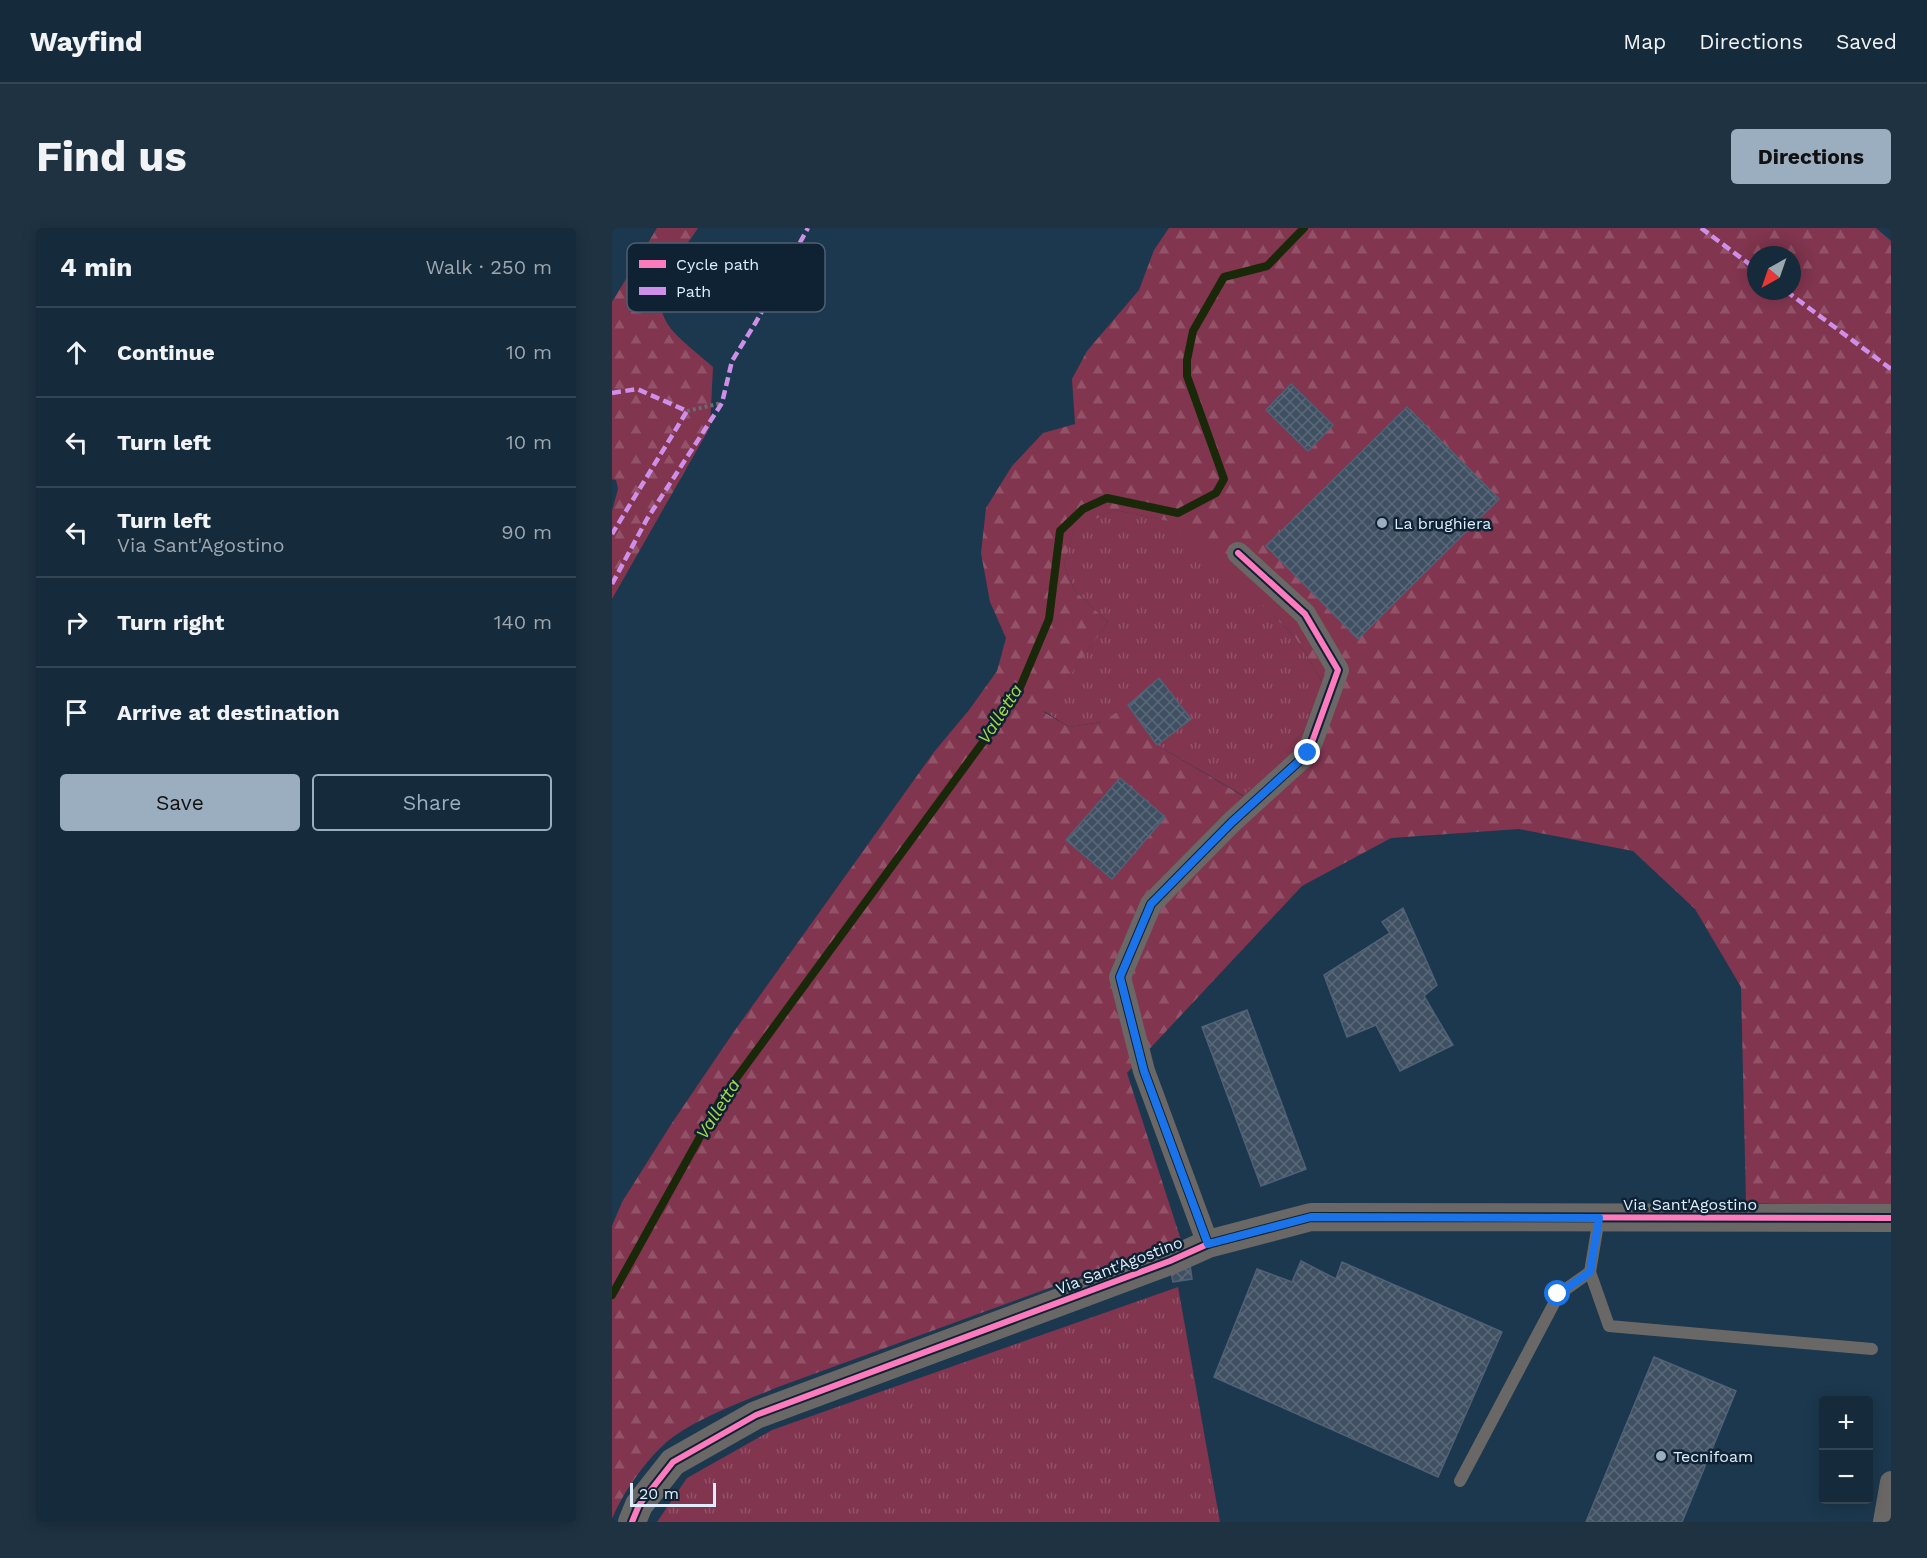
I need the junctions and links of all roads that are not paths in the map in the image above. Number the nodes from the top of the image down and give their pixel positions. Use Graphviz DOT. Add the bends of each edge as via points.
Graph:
graph roads {
  1 [pos="1238,554"];
  2 [pos="1599,1218"];
  3 [pos="1891,1218"];
  4 [pos="1208,1244"];
  5 [pos="1590,1272"];
  6 [pos="1872,1349"];
  7 [pos="1460,1481"];
  8 [pos="1891,1482"];
  9 [pos="632,1522"];
  10 [pos="1884,1522"];
  1 -- 4 [label="street" via="1305,614 1338,670 1308,753 1151,904 1120,977 1144,1071"];
  2 -- 3 [label="street, Via Sant'Agostino"];
  2 -- 4 [label="street, Via Sant'Agostino" via="1311,1217"];
  2 -- 5 [label="lane"];
  4 -- 9 [label="street, Via Sant'Agostino" via="756,1415 673,1462 639,1505"];
  5 -- 6 [label="lane" via="1609,1326"];
  5 -- 7 [label="lane" via="1558,1294"];
  8 -- 10 [label="street"];
}
